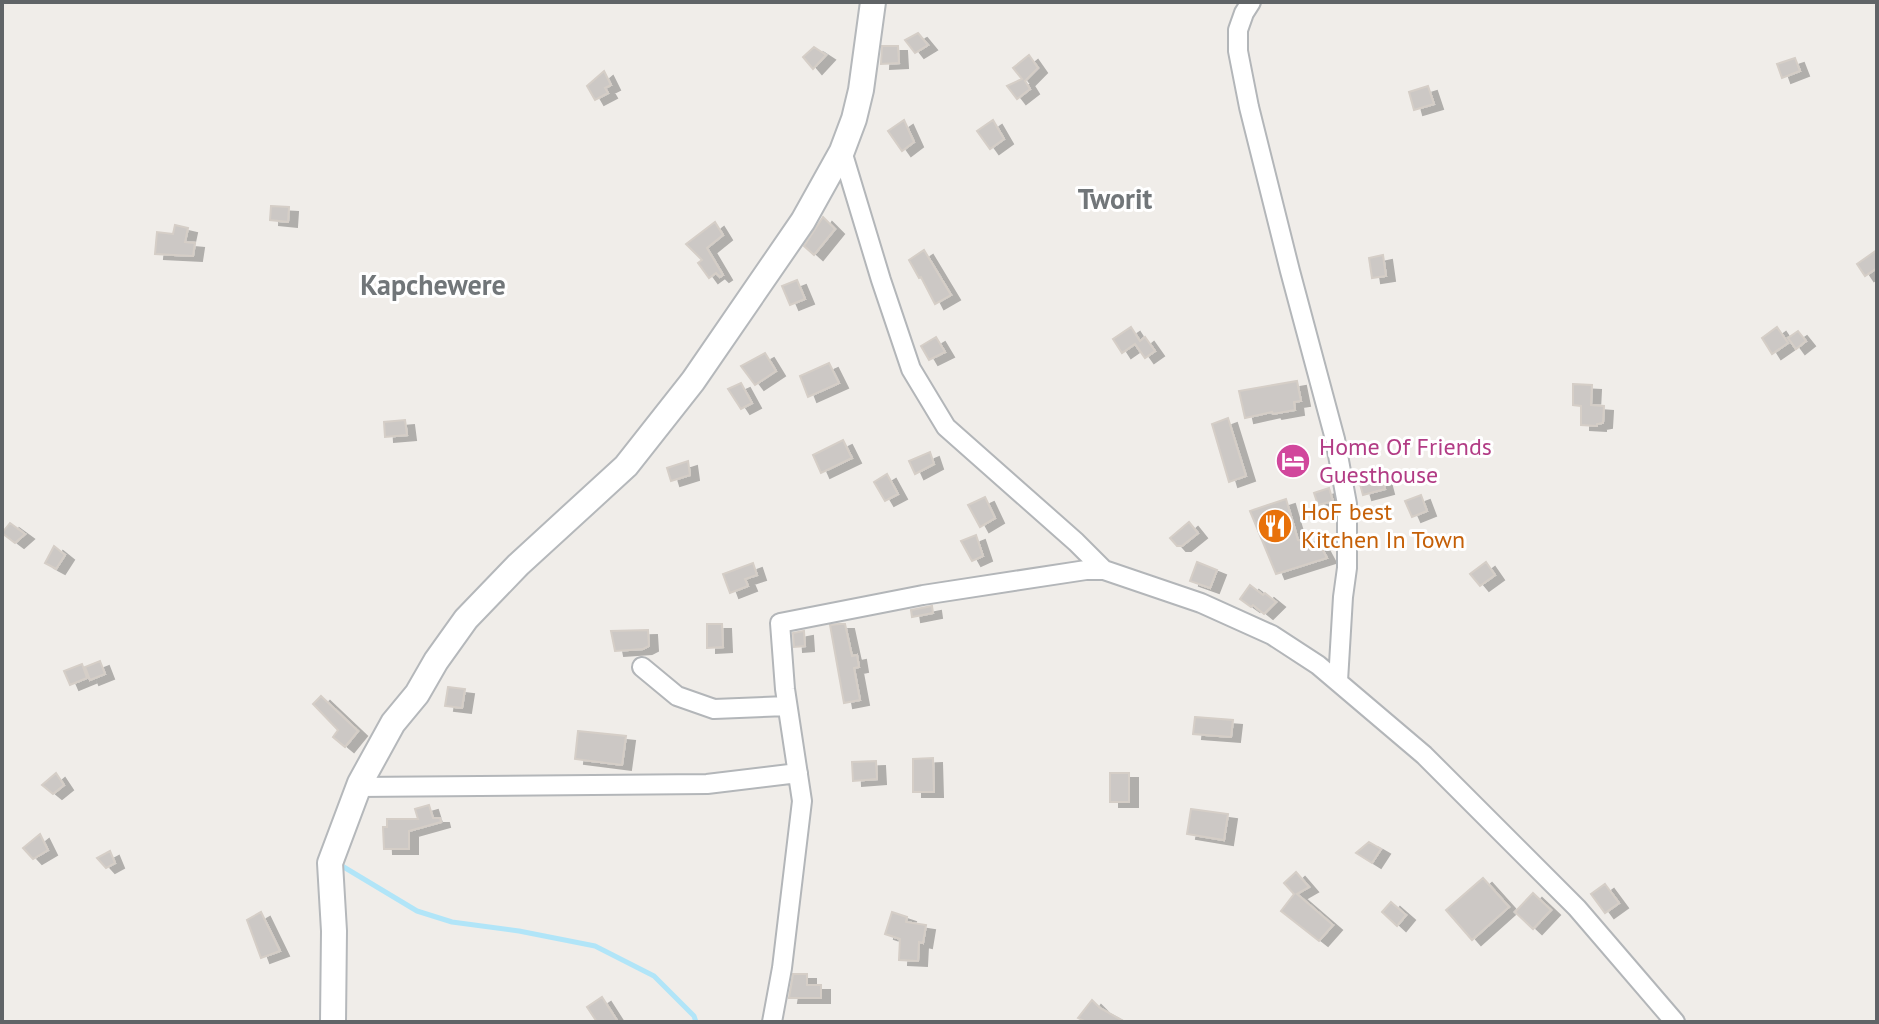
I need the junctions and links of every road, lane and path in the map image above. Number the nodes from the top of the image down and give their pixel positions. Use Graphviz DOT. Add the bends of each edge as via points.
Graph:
graph roads {
  1 [pos="873,2"];
  2 [pos="1251,2"];
  3 [pos="842,151"];
  4 [pos="1104,570"];
  5 [pos="642,667"];
  6 [pos="1338,681"];
  7 [pos="787,706"];
  8 [pos="798,773"];
  9 [pos="358,787"];
  10 [pos="333,1022"];
  11 [pos="772,1022"];
  12 [pos="1675,1022"];
  1 -- 3 [label="street" via="861,90"];
  2 -- 6 [label="street" via="1238,30 1238,51 1347,504"];
  3 -- 4 [label="street" via="911,369 929,402 946,427"];
  3 -- 9 [label="street" via="803,221 676,404 626,466 466,619 393,723"];
  4 -- 6 [label="street" via="1201,603 1272,635"];
  4 -- 7 [label="street" via="923,595 780,623"];
  5 -- 7 [label="street" via="677,696 714,709"];
  6 -- 12 [label="street" via="1424,755 1577,908"];
  7 -- 8 [label="street"];
  8 -- 9 [label="street" via="707,784"];
  8 -- 11 [label="street" via="802,801"];
  9 -- 10 [label="street" via="330,863"];
}
